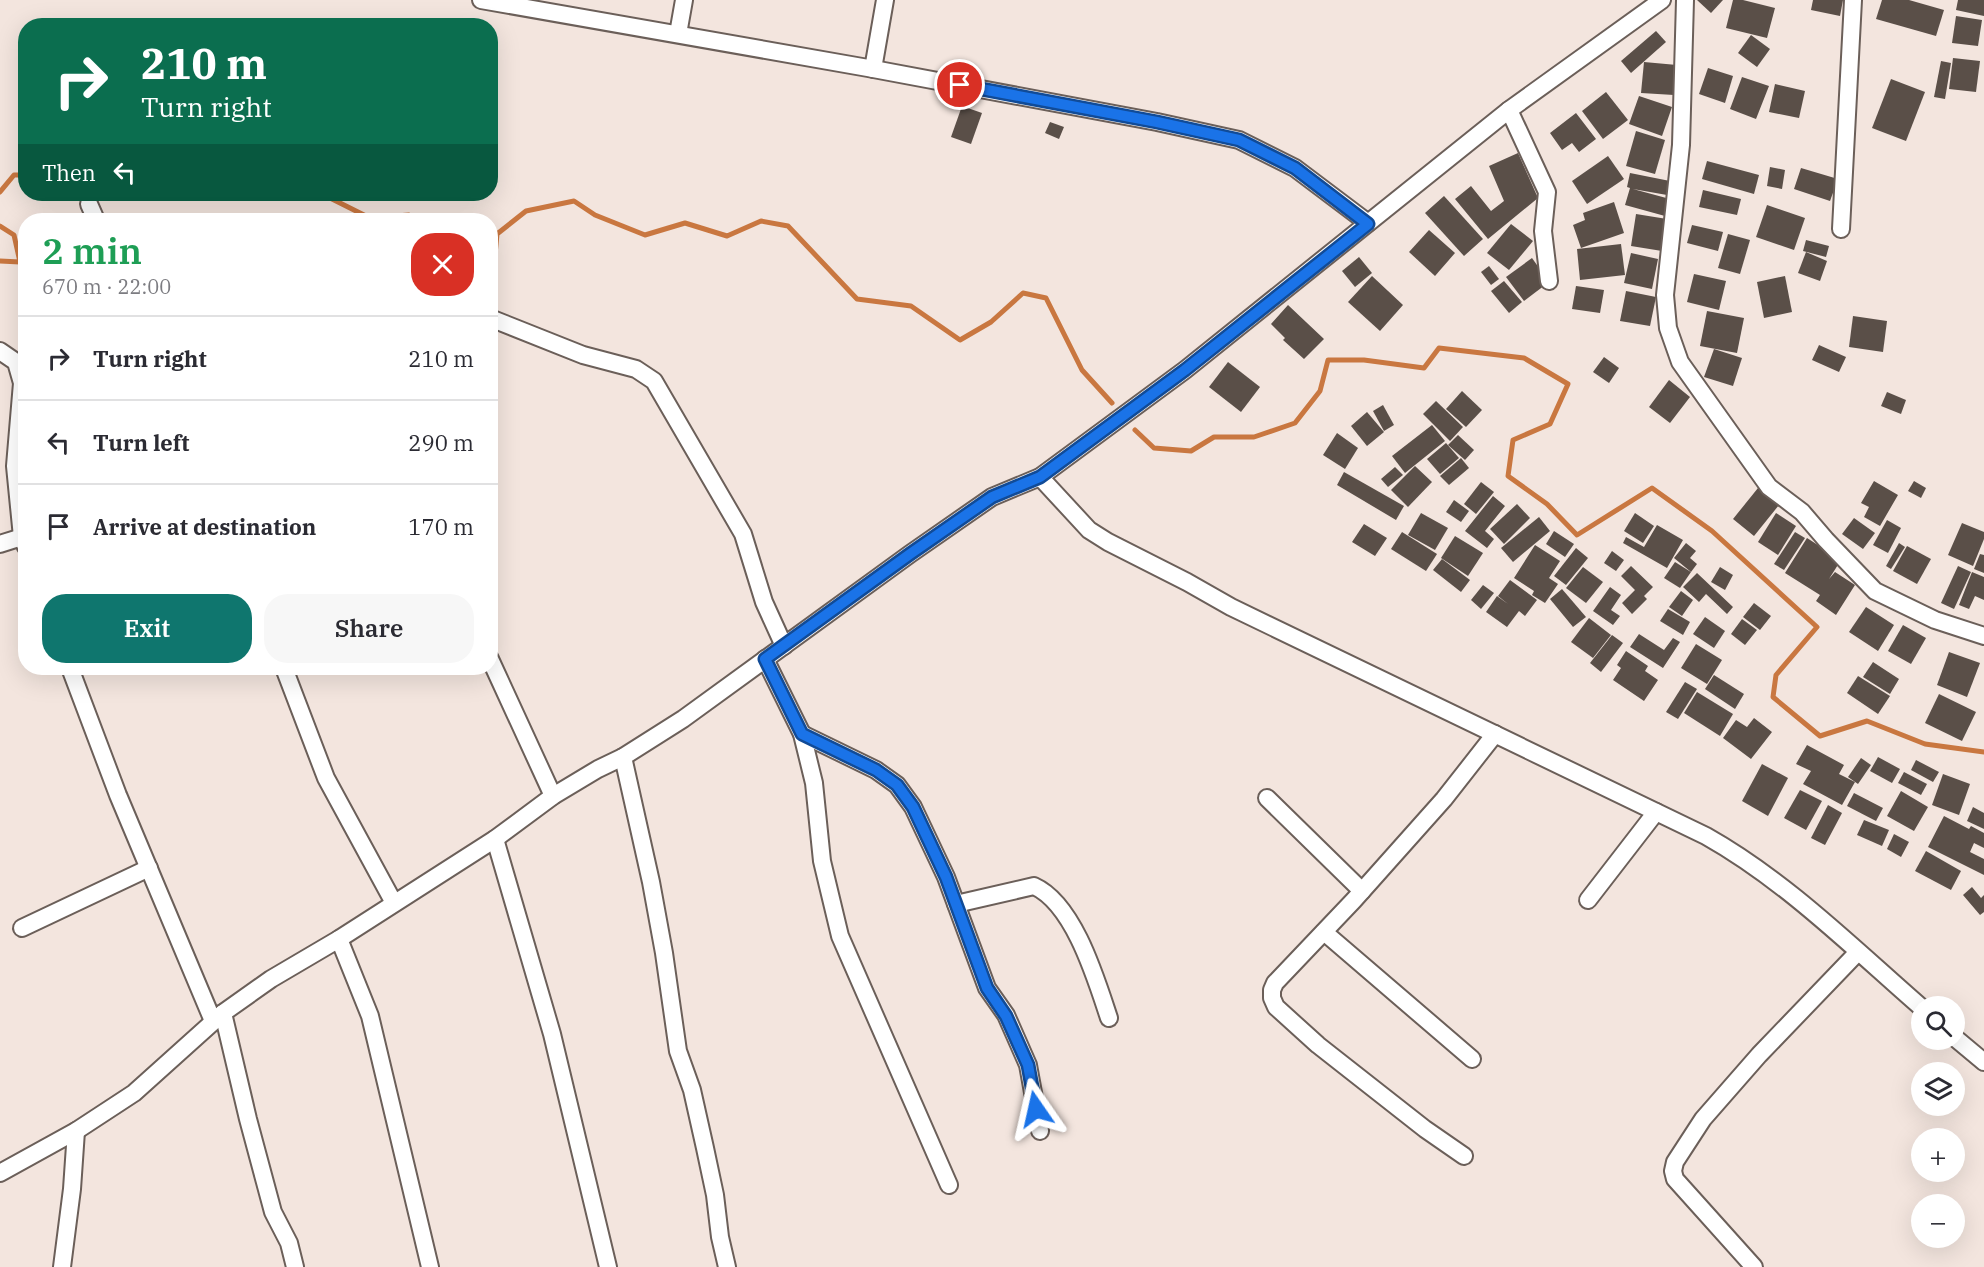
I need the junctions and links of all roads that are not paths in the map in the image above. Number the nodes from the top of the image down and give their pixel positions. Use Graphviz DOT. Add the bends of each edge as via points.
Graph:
graph roads {
  1 [pos="482,0"];
  2 [pos="684,0"];
  3 [pos="885,0"];
  4 [pos="1662,0"];
  5 [pos="1685,0"];
  6 [pos="1854,0"];
  7 [pos="678,34"];
  8 [pos="873,69"];
  9 [pos="1509,110"];
  10 [pos="89,204"];
  11 [pos="93,213"];
  12 [pos="1368,224"];
  13 [pos="1841,229"];
  14 [pos="1549,281"];
  15 [pos="498,321"];
  16 [pos="0,351"];
  17 [pos="18,369"];
  18 [pos="18,430"];
  19 [pos="1040,477"];
  20 [pos="18,491"];
  21 [pos="18,542"];
  22 [pos="0,544"];
  23 [pos="1984,636"];
  24 [pos="784,646"];
  25 [pos="765,659"];
  26 [pos="73,675"];
  27 [pos="287,675"];
  28 [pos="497,675"];
  29 [pos="802,734"];
  30 [pos="1495,734"];
  31 [pos="623,757"];
  32 [pos="553,796"];
  33 [pos="1267,798"];
  34 [pos="1656,812"];
  35 [pos="495,839"];
  36 [pos="149,868"];
  37 [pos="1362,891"];
  38 [pos="1588,900"];
  39 [pos="394,903"];
  40 [pos="956,903"];
  41 [pos="22,928"];
  42 [pos="1324,932"];
  43 [pos="339,939"];
  44 [pos="1858,952"];
  45 [pos="1911,998"];
  46 [pos="218,1017"];
  47 [pos="1109,1018"];
  48 [pos="1965,1046"];
  49 [pos="1472,1059"];
  50 [pos="1984,1062"];
  51 [pos="76,1131"];
  52 [pos="1040,1131"];
  53 [pos="1464,1156"];
  54 [pos="0,1173"];
  55 [pos="949,1185"];
  56 [pos="62,1267"];
  57 [pos="295,1267"];
  58 [pos="430,1267"];
  59 [pos="608,1267"];
  60 [pos="727,1267"];
  61 [pos="1754,1267"];
  1 -- 7 [label="street"];
  2 -- 7 [label="street"];
  3 -- 8 [label="street"];
  4 -- 9 [label="street"];
  5 -- 23 [label="street" via="1681,145 1665,295 1668,328 1680,362 1769,487 1802,512 1875,591 1935,620"];
  6 -- 13 [label="street"];
  7 -- 8 [label="street"];
  8 -- 12 [label="street" via="1239,140 1295,168"];
  9 -- 12 [label="street"];
  9 -- 14 [label="street" via="1546,192 1543,231"];
  10 -- 11 [label="street"];
  12 -- 19 [label="street" via="1185,370"];
  15 -- 24 [label="street" via="583,355 636,369 654,381 743,534 764,602"];
  16 -- 17 [label="street" via="16,362"];
  18 -- 20 [label="street"];
  19 -- 24 [label="street" via="992,497"];
  19 -- 30 [label="street" via="1089,530 1108,542 1231,607"];
  21 -- 22 [label="street"];
  24 -- 25 [label="street"];
  25 -- 29 [label="street"];
  25 -- 31 [label="street"];
  26 -- 36 [label="street"];
  27 -- 39 [label="street" via="326,778"];
  28 -- 32 [label="street"];
  29 -- 40 [label="street" via="876,770 897,785 913,807"];
  29 -- 55 [label="street" via="814,783 822,861 840,936"];
  30 -- 34 [label="street"];
  30 -- 37 [label="street" via="1444,800"];
  31 -- 32 [label="street"];
  31 -- 60 [label="street" via="651,882 678,1051 692,1090"];
  32 -- 35 [label="street"];
  33 -- 37 [label="street"];
  34 -- 38 [label="street"];
  34 -- 44 [label="street" via="1733,851"];
  35 -- 39 [label="street"];
  35 -- 59 [label="street" via="552,1034"];
  36 -- 41 [label="street"];
  36 -- 46 [label="street"];
  37 -- 42 [label="street"];
  39 -- 43 [label="street"];
  40 -- 47 [label="street" via="1034,886 1046,891 1089,957"];
  40 -- 52 [label="street" via="987,988 1006,1016 1028,1065"];
  42 -- 49 [label="street"];
  42 -- 53 [label="street" via="1275,983 1272,998 1276,1007 1318,1045"];
  43 -- 46 [label="street" via="271,979"];
  43 -- 58 [label="street" via="370,1016"];
  44 -- 45 [label="street"];
  44 -- 61 [label="street" via="1703,1119 1675,1162 1675,1179"];
  46 -- 51 [label="street" via="134,1093"];
  46 -- 57 [label="street" via="273,1212 289,1243"];
  48 -- 50 [label="street"];
  51 -- 54 [label="street"];
  51 -- 56 [label="street"];
}
